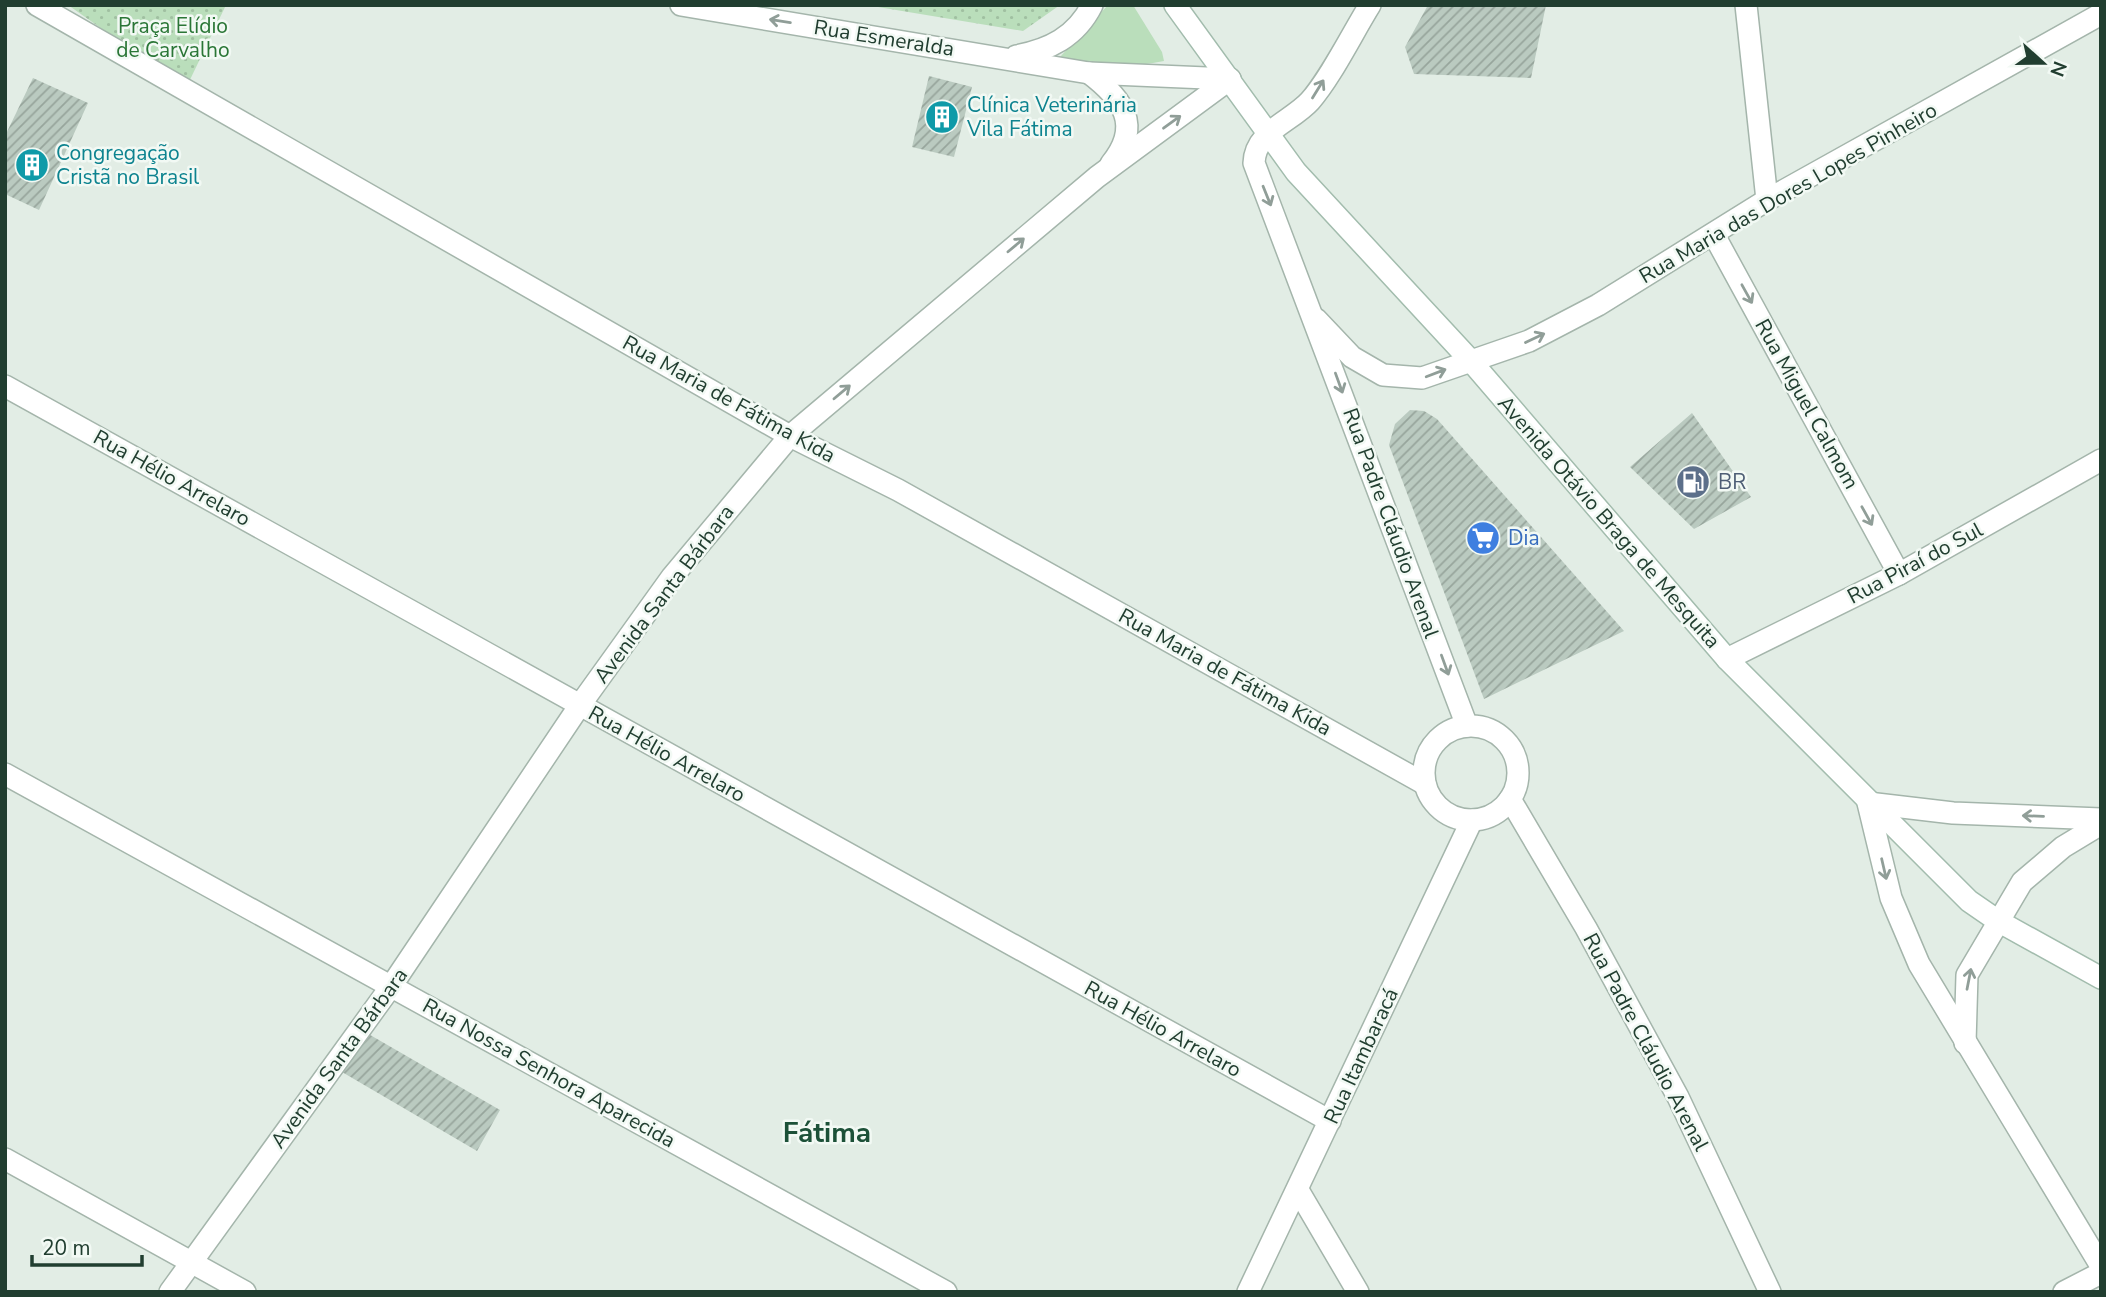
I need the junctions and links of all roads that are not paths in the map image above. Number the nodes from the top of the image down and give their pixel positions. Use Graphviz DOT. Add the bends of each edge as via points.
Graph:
graph roads {
  1 [pos="37,5"];
  2 [pos="681,5"];
  3 [pos="1092,5"];
  4 [pos="1175,5"];
  5 [pos="1370,5"];
  6 [pos="1746,5"];
  7 [pos="2101,13"];
  8 [pos="1005,58"];
  9 [pos="1089,73"];
  10 [pos="1230,79"];
  11 [pos="1268,134"];
  12 [pos="1097,177"];
  13 [pos="1768,200"];
  14 [pos="1714,234"];
  15 [pos="1316,319"];
  16 [pos="1470,359"];
  17 [pos="5,386"];
  18 [pos="789,436"];
  19 [pos="2101,460"];
  20 [pos="1899,574"];
  21 [pos="1727,659"];
  22 [pos="580,705"];
  23 [pos="1467,726"];
  24 [pos="5,774"];
  25 [pos="1425,783"];
  26 [pos="1510,799"];
  27 [pos="1868,803"];
  28 [pos="1472,820"];
  29 [pos="2101,821"];
  30 [pos="1998,921"];
  31 [pos="2101,978"];
  32 [pos="392,985"];
  33 [pos="1965,1045"];
  34 [pos="1330,1121"];
  35 [pos="5,1159"];
  36 [pos="1298,1190"];
  37 [pos="192,1261"];
  38 [pos="2101,1266"];
  39 [pos="2101,1273"];
  40 [pos="170,1292"];
  41 [pos="245,1292"];
  42 [pos="946,1292"];
  43 [pos="1248,1292"];
  44 [pos="1358,1292"];
  45 [pos="1770,1292"];
  46 [pos="2064,1292"];
  1 -- 18 [label="street, Rua Maria de Fátima Kida"];
  8 -- 2 [label="street, Rua Esmeralda, one-way"];
  3 -- 8 [label="street, Rua Esmeralda" via="1052,48"];
  4 -- 10 [label="street, Avenida Otávio Braga de Mesquita"];
  11 -- 5 [label="street, one-way" via="1310,102"];
  6 -- 13 [label="street"];
  7 -- 13 [label="street, Rua Maria das Dores Lopes Pinheiro"];
  8 -- 9 [label="street, Rua Esmeralda"];
  9 -- 10 [label="street, Rua Esmeralda"];
  9 -- 12 [label="street, Avenida Santa Bárbara" via="1123,104 1127,122 1124,143"];
  10 -- 11 [label="street, Avenida Otávio Braga de Mesquita"];
  12 -- 10 [label="street, Avenida Santa Bárbara, one-way"];
  11 -- 15 [label="street, Rua Padre Cláudio Arenal, one-way" via="1257,147 1254,163"];
  11 -- 16 [label="street, Avenida Otávio Braga de Mesquita" via="1296,172"];
  18 -- 12 [label="street, Avenida Santa Bárbara, one-way"];
  13 -- 14 [label="street, Rua Maria das Dores Lopes Pinheiro"];
  16 -- 14 [label="street, Rua Maria das Dores Lopes Pinheiro, one-way" via="1529,341"];
  14 -- 20 [label="street, Rua Miguel Calmom, one-way"];
  15 -- 16 [label="street, Rua Padre Cláudio Arenal, one-way" via="1352,357 1383,375 1422,378"];
  15 -- 23 [label="street, Rua Padre Cláudio Arenal, one-way"];
  16 -- 21 [label="street, Avenida Otávio Braga de Mesquita"];
  17 -- 22 [label="street, Rua Hélio Arrelaro"];
  18 -- 22 [label="street, Avenida Santa Bárbara" via="672,576"];
  18 -- 25 [label="street, Rua Maria de Fátima Kida" via="898,490"];
  19 -- 20 [label="street, Rua Piraí do Sul"];
  20 -- 21 [label="street, Rua Piraí do Sul"];
  21 -- 27 [label="street, Avenida Otávio Braga de Mesquita"];
  22 -- 32 [label="street, Avenida Santa Bárbara"];
  22 -- 34 [label="street, Rua Hélio Arrelaro"];
  23 -- 25 [label="street" via="1438,739 1426,760"];
  23 -- 26 [label="street" via="1500,736 1514,755 1517,778"];
  24 -- 32 [label="street, Rua Nossa Senhora Aparecida"];
  25 -- 28 [label="street" via="1442,810"];
  26 -- 28 [label="street" via="1487,817"];
  26 -- 45 [label="street, Rua Padre Cláudio Arenal" via="1678,1097"];
  29 -- 27 [label="street, one-way"];
  27 -- 30 [label="street, Avenida Otávio Braga de Mesquita" via="1969,901"];
  27 -- 33 [label="street, one-way" via="1891,898 1919,964"];
  28 -- 34 [label="street, Rua Itambaracá"];
  29 -- 30 [label="street" via="2022,882"];
  30 -- 31 [label="street, Avenida Otávio Braga de Mesquita"];
  33 -- 30 [label="street, one-way" via="1967,975"];
  32 -- 37 [label="street, Avenida Santa Bárbara"];
  32 -- 42 [label="street, Rua Nossa Senhora Aparecida"];
  33 -- 38 [label="street"];
  34 -- 36 [label="street, Rua Itambaracá"];
  35 -- 37 [label="street"];
  36 -- 43 [label="street, Rua Itambaracá"];
  36 -- 44 [label="street"];
  37 -- 40 [label="street, Avenida Santa Bárbara"];
  37 -- 41 [label="street"];
  39 -- 46 [label="street"];
}
